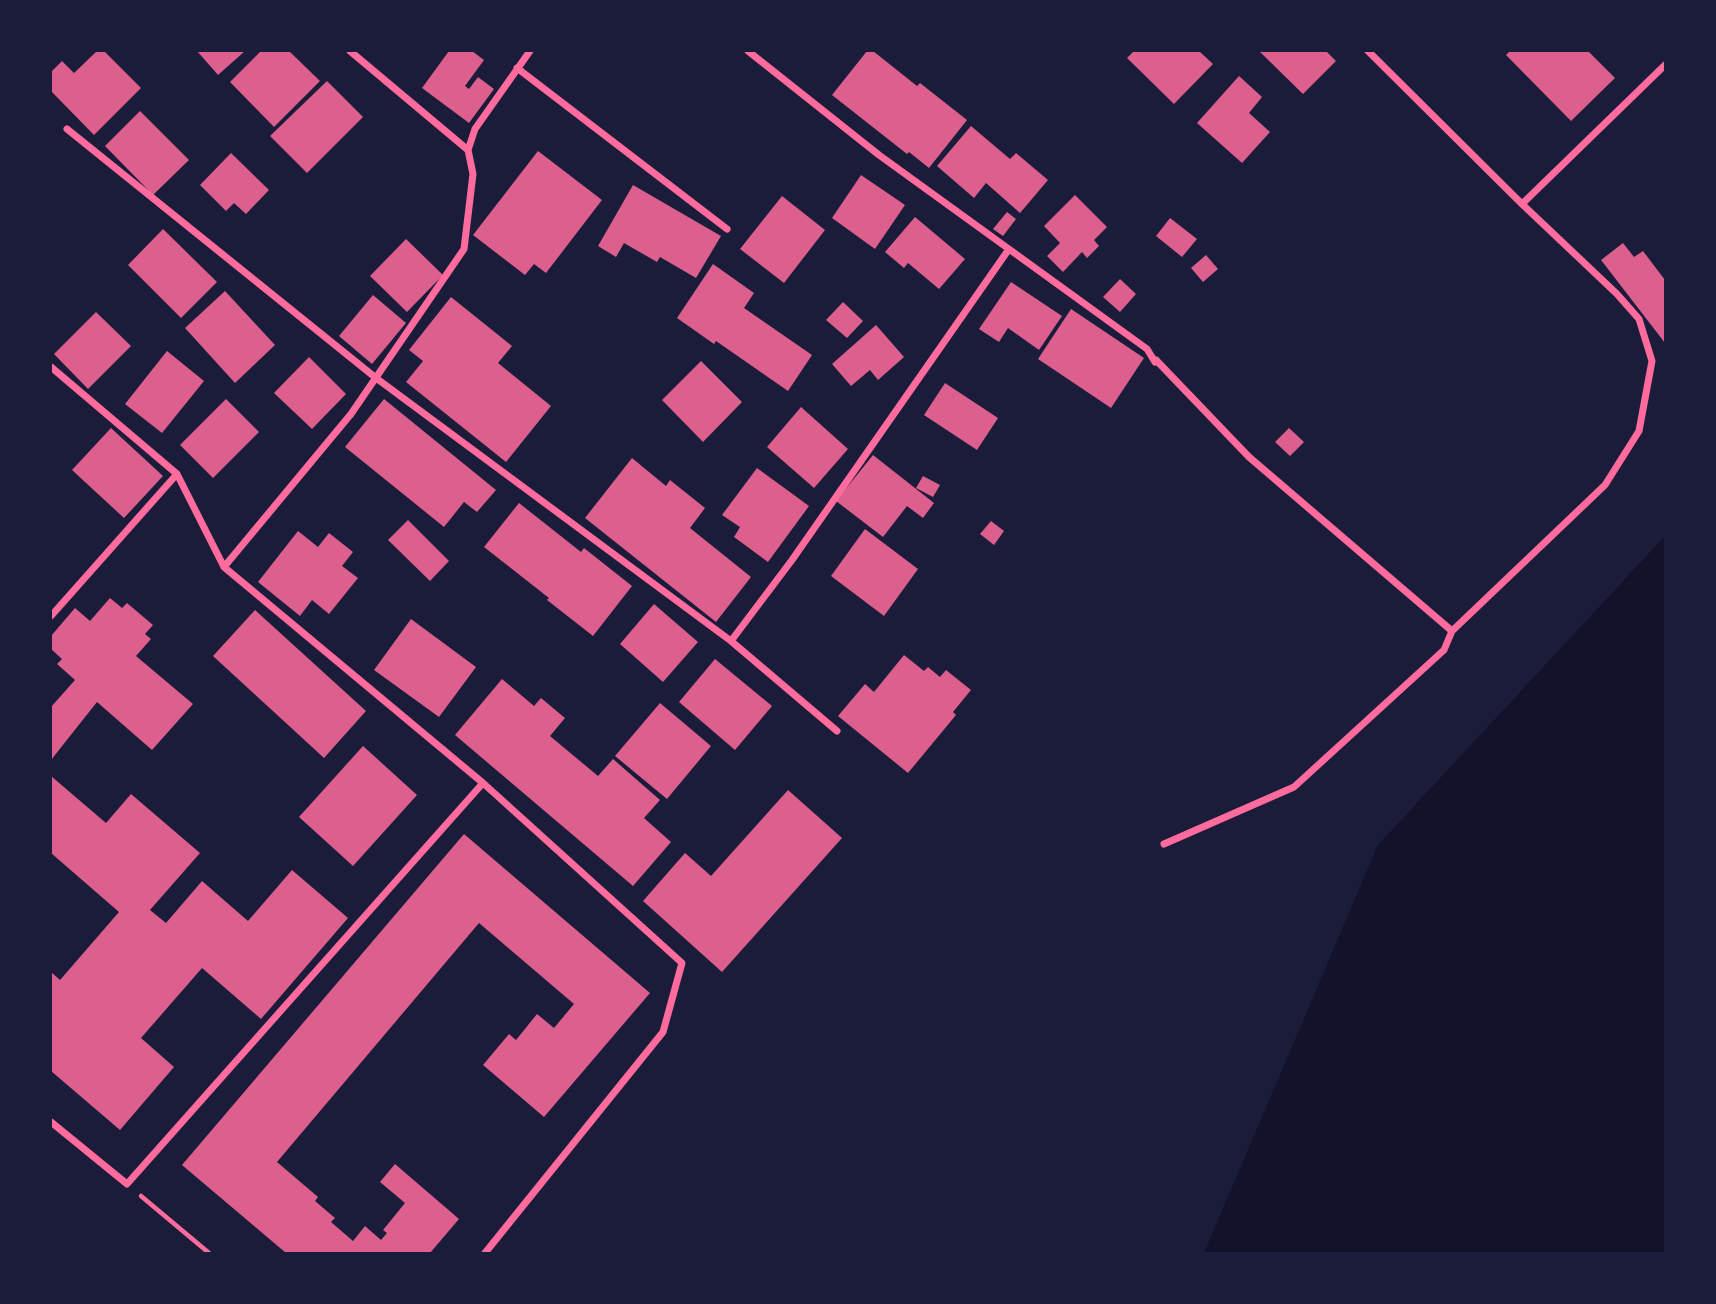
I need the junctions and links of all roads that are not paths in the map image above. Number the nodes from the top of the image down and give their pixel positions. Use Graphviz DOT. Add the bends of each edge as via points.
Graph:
graph roads {
  1 [pos="350,51"];
  2 [pos="530,51"];
  3 [pos="748,51"];
  4 [pos="1368,51"];
  5 [pos="1665,65"];
  6 [pos="517,68"];
  7 [pos="67,129"];
  8 [pos="468,150"];
  9 [pos="1522,204"];
  10 [pos="727,229"];
  11 [pos="1009,249"];
  12 [pos="51,367"];
  13 [pos="376,378"];
  14 [pos="177,474"];
  15 [pos="224,567"];
  16 [pos="51,616"];
  17 [pos="1452,631"];
  18 [pos="731,641"];
  19 [pos="837,731"];
  20 [pos="483,783"];
  21 [pos="1164,844"];
  22 [pos="51,1122"];
  23 [pos="485,1253"];
  1 -- 8 [label="street"];
  2 -- 6 [label="street"];
  3 -- 11 [label="street" via="879,155"];
  4 -- 9 [label="street"];
  5 -- 9 [label="street"];
  6 -- 8 [label="street" via="475,128"];
  6 -- 10 [label="street"];
  7 -- 13 [label="street"];
  8 -- 13 [label="street" via="474,174 464,249"];
  9 -- 17 [label="street" via="1639,320 1652,361 1639,431 1605,485"];
  11 -- 17 [label="street" via="1147,349 1249,457"];
  11 -- 18 [label="street"];
  12 -- 14 [label="street"];
  13 -- 15 [label="street"];
  13 -- 18 [label="street"];
  14 -- 15 [label="street"];
  14 -- 16 [label="street"];
  15 -- 20 [label="street"];
  17 -- 21 [label="street" via="1444,650 1294,787"];
  18 -- 19 [label="street"];
  20 -- 22 [label="street" via="127,1184"];
  20 -- 23 [label="street" via="682,963 663,1032"];
}
